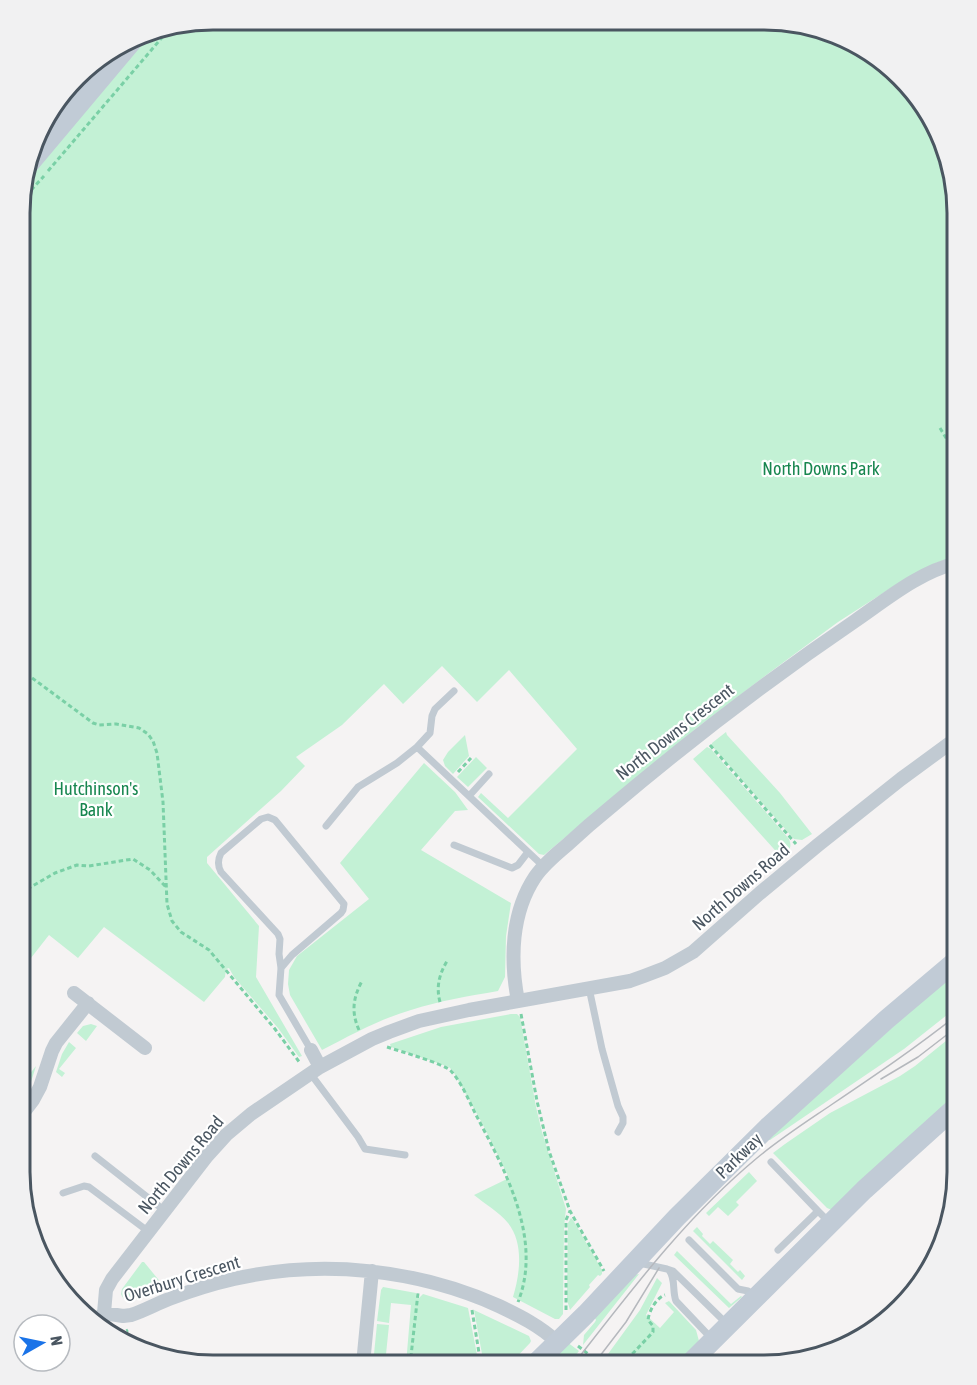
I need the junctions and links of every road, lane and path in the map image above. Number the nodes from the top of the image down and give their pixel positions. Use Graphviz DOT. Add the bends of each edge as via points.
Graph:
graph roads {
  1 [pos="161,38"];
  2 [pos="119,57"];
  3 [pos="42,149"];
  4 [pos="32,188"];
  5 [pos="940,428"];
  6 [pos="947,440"];
  7 [pos="947,566"];
  8 [pos="30,676"];
  9 [pos="454,691"];
  10 [pos="701,734"];
  11 [pos="947,745"];
  12 [pos="417,747"];
  13 [pos="471,758"];
  14 [pos="489,774"];
  15 [pos="451,779"];
  16 [pos="469,796"];
  17 [pos="326,826"];
  18 [pos="454,844"];
  19 [pos="528,852"];
  20 [pos="805,855"];
  21 [pos="543,866"];
  22 [pos="30,887"];
  23 [pos="166,888"];
  24 [pos="447,961"];
  25 [pos="281,968"];
  26 [pos="947,968"];
  27 [pos="362,981"];
  28 [pos="589,988"];
  29 [pos="75,993"];
  30 [pos="518,1001"];
  31 [pos="88,1003"];
  32 [pos="443,1015"];
  33 [pos="369,1041"];
  34 [pos="145,1048"];
  35 [pos="311,1050"];
  36 [pos="313,1071"];
  37 [pos="30,1104"];
  38 [pos="947,1115"];
  39 [pos="618,1132"];
  40 [pos="405,1155"];
  41 [pos="95,1156"];
  42 [pos="771,1162"];
  43 [pos="63,1193"];
  44 [pos="165,1211"];
  45 [pos="570,1211"];
  46 [pos="824,1217"];
  47 [pos="149,1232"];
  48 [pos="689,1240"];
  49 [pos="778,1250"];
  50 [pos="634,1262"];
  51 [pos="667,1269"];
  52 [pos="372,1271"];
  53 [pos="421,1279"];
  54 [pos="613,1285"];
  55 [pos="674,1293"];
  56 [pos="756,1298"];
  57 [pos="478,1310"];
  58 [pos="104,1313"];
  59 [pos="513,1313"];
  60 [pos="586,1314"];
  61 [pos="101,1316"];
  62 [pos="729,1325"];
  63 [pos="714,1340"];
  64 [pos="566,1343"];
  65 [pos="364,1355"];
  66 [pos="411,1355"];
  67 [pos="480,1355"];
  68 [pos="549,1355"];
  69 [pos="584,1355"];
  70 [pos="631,1355"];
  71 [pos="698,1355"];
  1 -- 4 [label="path"];
  2 -- 3 [label="street"];
  5 -- 6 [label="path"];
  7 -- 10 [label="street, North Downs Crescent" via="897,593"];
  8 -- 23 [label="path" via="93,723 139,728 153,741 163,802"];
  9 -- 12 [label="lane" via="435,710 430,733"];
  10 -- 20 [label="path"];
  10 -- 21 [label="street, North Downs Crescent"];
  11 -- 20 [label="street, North Downs Road"];
  12 -- 15 [label="lane"];
  12 -- 17 [label="lane" via="358,787"];
  13 -- 15 [label="path"];
  14 -- 16 [label="lane"];
  15 -- 16 [label="lane"];
  16 -- 19 [label="lane"];
  18 -- 19 [label="lane" via="508,867 518,866"];
  19 -- 21 [label="lane"];
  20 -- 28 [label="street, North Downs Road" via="685,957 644,976"];
  21 -- 30 [label="street, North Downs Crescent" via="526,894 517,921 514,965"];
  22 -- 23 [label="path" via="77,865 133,859"];
  23 -- 36 [label="path" via="172,921 181,932 209,950"];
  24 -- 32 [label="path" via="438,985"];
  25 -- 25 [label="lane" via="278,934 218,865 222,853 268,817 344,903 341,913"];
  25 -- 35 [label="lane" via="279,995"];
  26 -- 50 [label="street, Parkway" via="776,1119"];
  27 -- 33 [label="path" via="353,1008 356,1023"];
  28 -- 30 [label="street, North Downs Road"];
  28 -- 39 [label="lane" via="602,1050 623,1117"];
  29 -- 31 [label="street"];
  30 -- 32 [label="street, North Downs Road"];
  30 -- 45 [label="path" via="540,1120"];
  31 -- 34 [label="street"];
  31 -- 37 [label="street" via="53,1047"];
  32 -- 33 [label="street, North Downs Road"];
  33 -- 36 [label="street, North Downs Road"];
  33 -- 59 [label="path" via="451,1070 460,1085 506,1174 519,1214 527,1262"];
  35 -- 36 [label="street"];
  36 -- 40 [label="lane" via="365,1149"];
  36 -- 44 [label="street, North Downs Road" via="230,1131"];
  38 -- 46 [label="street" via="871,1184"];
  41 -- 44 [label="lane"];
  42 -- 46 [label="lane"];
  43 -- 47 [label="lane" via="89,1187"];
  44 -- 47 [label="street, North Downs Road"];
  45 -- 54 [label="path"];
  45 -- 60 [label="path" via="566,1220 565,1308 569,1314 577,1307"];
  46 -- 49 [label="lane"];
  46 -- 56 [label="street"];
  47 -- 58 [label="street, North Downs Road" via="109,1283"];
  48 -- 56 [label="lane" via="738,1289"];
  50 -- 51 [label="lane"];
  50 -- 54 [label="street, Parkway"];
  51 -- 55 [label="lane" via="673,1276"];
  51 -- 62 [label="lane"];
  52 -- 53 [label="street, Overbury Crescent"];
  52 -- 58 [label="street, Overbury Crescent" via="321,1269 250,1276 195,1290 131,1315"];
  52 -- 65 [label="street"];
  53 -- 59 [label="street, Overbury Crescent" via="469,1293"];
  53 -- 66 [label="path"];
  54 -- 60 [label="street, Parkway"];
  55 -- 63 [label="lane" via="683,1309"];
  55 -- 70 [label="path" via="659,1298 648,1320 653,1332"];
  56 -- 62 [label="street"];
  57 -- 67 [label="path" via="471,1307"];
  58 -- 61 [label="street, Overbury Crescent"];
  59 -- 64 [label="street, Overbury Crescent"];
  60 -- 64 [label="street, Parkway"];
  62 -- 63 [label="street"];
  63 -- 71 [label="street"];
  64 -- 68 [label="street, Parkway"];
  64 -- 69 [label="path"];
}
